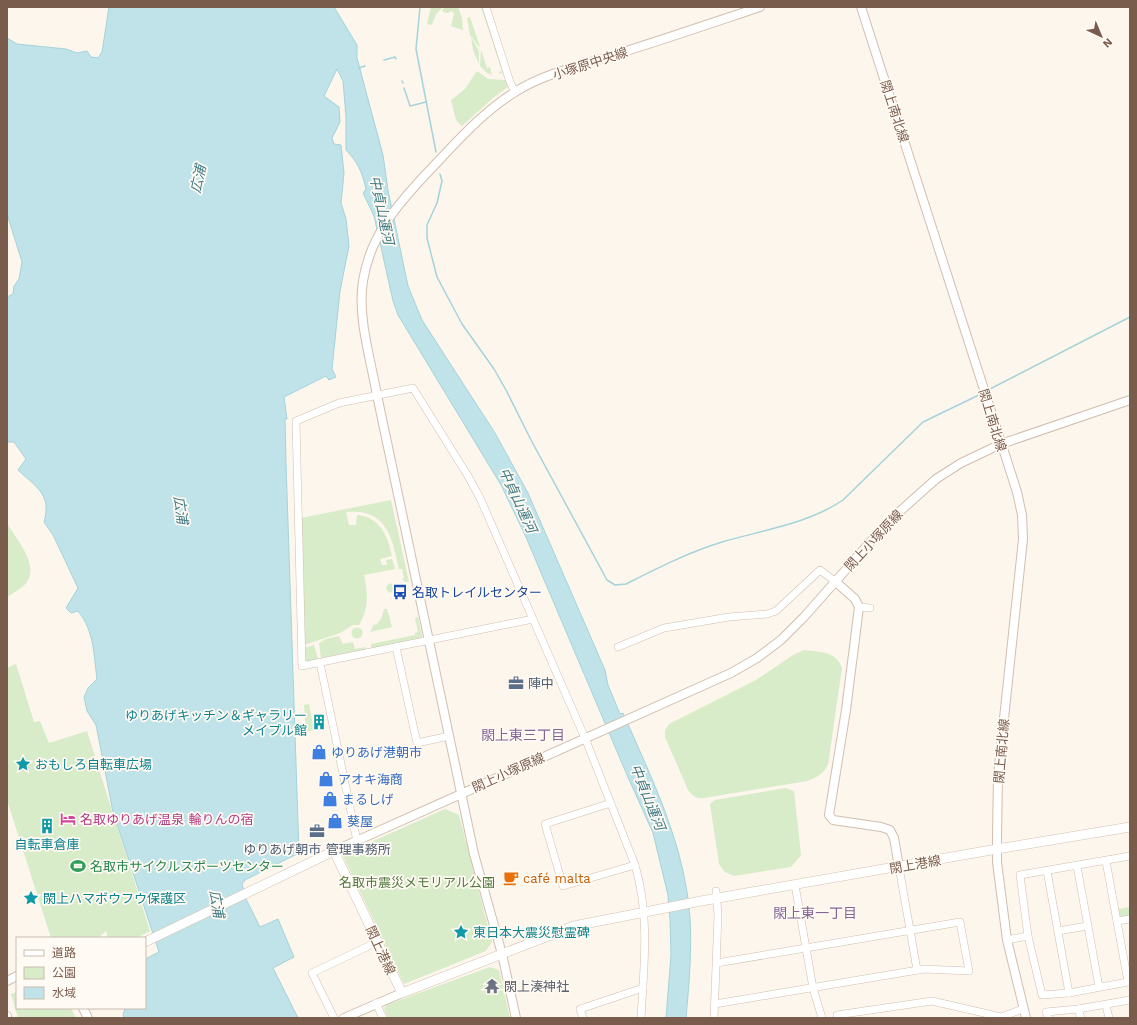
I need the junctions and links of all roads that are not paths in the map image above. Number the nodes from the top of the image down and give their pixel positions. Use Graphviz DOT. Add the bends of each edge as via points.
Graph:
graph roads {
  1 [pos="486,7"];
  2 [pos="760,7"];
  3 [pos="861,7"];
  4 [pos="515,92"];
  5 [pos="377,395"];
  6 [pos="1130,400"];
  7 [pos="1001,444"];
  8 [pos="836,582"];
  9 [pos="859,607"];
  10 [pos="870,608"];
  11 [pos="533,619"];
  12 [pos="428,641"];
  13 [pos="396,647"];
  14 [pos="618,647"];
  15 [pos="320,662"];
  16 [pos="449,736"];
  17 [pos="585,738"];
  18 [pos="462,793"];
  19 [pos="611,803"];
  20 [pos="1130,827"];
  21 [pos="357,841"];
  22 [pos="997,849"];
  23 [pos="334,851"];
  24 [pos="1130,856"];
  25 [pos="1106,861"];
  26 [pos="635,865"];
  27 [pos="1077,866"];
  28 [pos="899,867"];
  29 [pos="1047,871"];
  30 [pos="795,885"];
  31 [pos="716,895"];
  32 [pos="644,912"];
  33 [pos="1130,919"];
  34 [pos="1117,921"];
  35 [pos="1087,926"];
  36 [pos="910,930"];
  37 [pos="1058,931"];
  38 [pos="1028,936"];
  39 [pos="148,940"];
  40 [pos="1007,940"];
  41 [pos="377,942"];
  42 [pos="807,947"];
  43 [pos="502,954"];
  44 [pos="717,963"];
  45 [pos="917,970"];
  46 [pos="16,976"];
  47 [pos="7,981"];
  48 [pos="1098,987"];
  49 [pos="642,988"];
  50 [pos="813,988"];
  51 [pos="402,993"];
  52 [pos="1069,993"];
  53 [pos="1130,1000"];
  54 [pos="376,1003"];
  55 [pos="715,1004"];
  56 [pos="1106,1005"];
  57 [pos="1023,1009"];
  58 [pos="1078,1009"];
  59 [pos="334,1018"];
  60 [pos="344,1018"];
  61 [pos="383,1018"];
  62 [pos="516,1018"];
  63 [pos="583,1018"];
  64 [pos="641,1018"];
  65 [pos="714,1018"];
  66 [pos="822,1018"];
  67 [pos="838,1018"];
  68 [pos="1026,1018"];
  69 [pos="1049,1018"];
  70 [pos="1081,1018"];
  71 [pos="1109,1018"];
  1 -- 4 [label="street"];
  2 -- 4 [label="street, 小塚原中央線" via="553,74"];
  3 -- 7 [label="street, 閖上南北線"];
  4 -- 5 [label="street, 小塚原中央線" via="489,112 399,203 372,245 362,283 362,301"];
  5 -- 11 [label="street" via="413,388 477,492"];
  5 -- 12 [label="street"];
  5 -- 15 [label="street" via="339,403 296,421 302,666"];
  6 -- 7 [label="street, 閖上小塚原線"];
  7 -- 8 [label="street, 閖上小塚原線" via="961,463 936,479 888,522"];
  7 -- 22 [label="street, 閖上南北線" via="1022,516 1023,539 998,775"];
  8 -- 9 [label="street" via="855,599"];
  8 -- 14 [label="street" via="820,570 776,611 664,628"];
  8 -- 17 [label="street, 閖上小塚原線" via="804,618 757,658 731,673"];
  9 -- 10 [label="street"];
  9 -- 28 [label="street" via="829,815 834,820 890,830"];
  11 -- 12 [label="street"];
  11 -- 17 [label="street"];
  12 -- 13 [label="street"];
  12 -- 16 [label="street"];
  13 -- 15 [label="street"];
  13 -- 16 [label="street" via="417,743"];
  15 -- 21 [label="street"];
  16 -- 18 [label="street"];
  17 -- 18 [label="street, 閖上小塚原線"];
  17 -- 19 [label="street"];
  18 -- 21 [label="street, 閖上小塚原線"];
  18 -- 43 [label="street" via="474,854"];
  19 -- 26 [label="street"];
  19 -- 26 [label="street" via="545,824 563,886"];
  20 -- 22 [label="main road, 閖上港線"];
  21 -- 23 [label="street, 閖上小塚原線"];
  22 -- 28 [label="main road, 閖上港線"];
  22 -- 40 [label="street, 閖上南北線"];
  23 -- 39 [label="main road"];
  23 -- 41 [label="main road, 閖上港線"];
  24 -- 25 [label="street"];
  25 -- 27 [label="street"];
  25 -- 34 [label="street"];
  26 -- 32 [label="street" via="641,884"];
  27 -- 29 [label="street"];
  27 -- 35 [label="street"];
  28 -- 30 [label="main road, 閖上港線"];
  28 -- 36 [label="street"];
  29 -- 37 [label="street"];
  29 -- 38 [label="street" via="1020,875"];
  30 -- 31 [label="main road, 閖上港線"];
  30 -- 42 [label="street"];
  31 -- 32 [label="main road, 閖上港線" via="701,901"];
  31 -- 44 [label="street"];
  32 -- 43 [label="main road" via="574,926"];
  32 -- 49 [label="street" via="646,934"];
  33 -- 34 [label="street"];
  34 -- 48 [label="street" via="1128,982"];
  35 -- 37 [label="street"];
  35 -- 48 [label="street"];
  36 -- 42 [label="street"];
  36 -- 45 [label="street"];
  36 -- 45 [label="street" via="960,922 969,971"];
  37 -- 52 [label="street"];
  38 -- 40 [label="street"];
  38 -- 52 [label="street" via="1042,995"];
  40 -- 57 [label="street, 閖上南北線"];
  41 -- 51 [label="main road, 閖上港線"];
  41 -- 59 [label="street" via="312,974"];
  42 -- 44 [label="street"];
  42 -- 50 [label="street"];
  43 -- 51 [label="main road"];
  43 -- 62 [label="street"];
  44 -- 55 [label="street"];
  45 -- 50 [label="street"];
  46 -- 47 [label="street"];
  48 -- 52 [label="street"];
  49 -- 63 [label="street" via="580,1009"];
  49 -- 64 [label="street"];
  50 -- 55 [label="street"];
  50 -- 66 [label="street"];
  51 -- 54 [label="street"];
  53 -- 56 [label="street"];
  54 -- 60 [label="street"];
  54 -- 61 [label="street"];
  55 -- 65 [label="street"];
  56 -- 58 [label="street"];
  56 -- 71 [label="street"];
  57 -- 67 [label="street" via="1001,1017 932,1001 837,1016"];
  57 -- 68 [label="street, 閖上南北線"];
  58 -- 69 [label="street" via="1046,1012"];
  58 -- 70 [label="street"];
}
